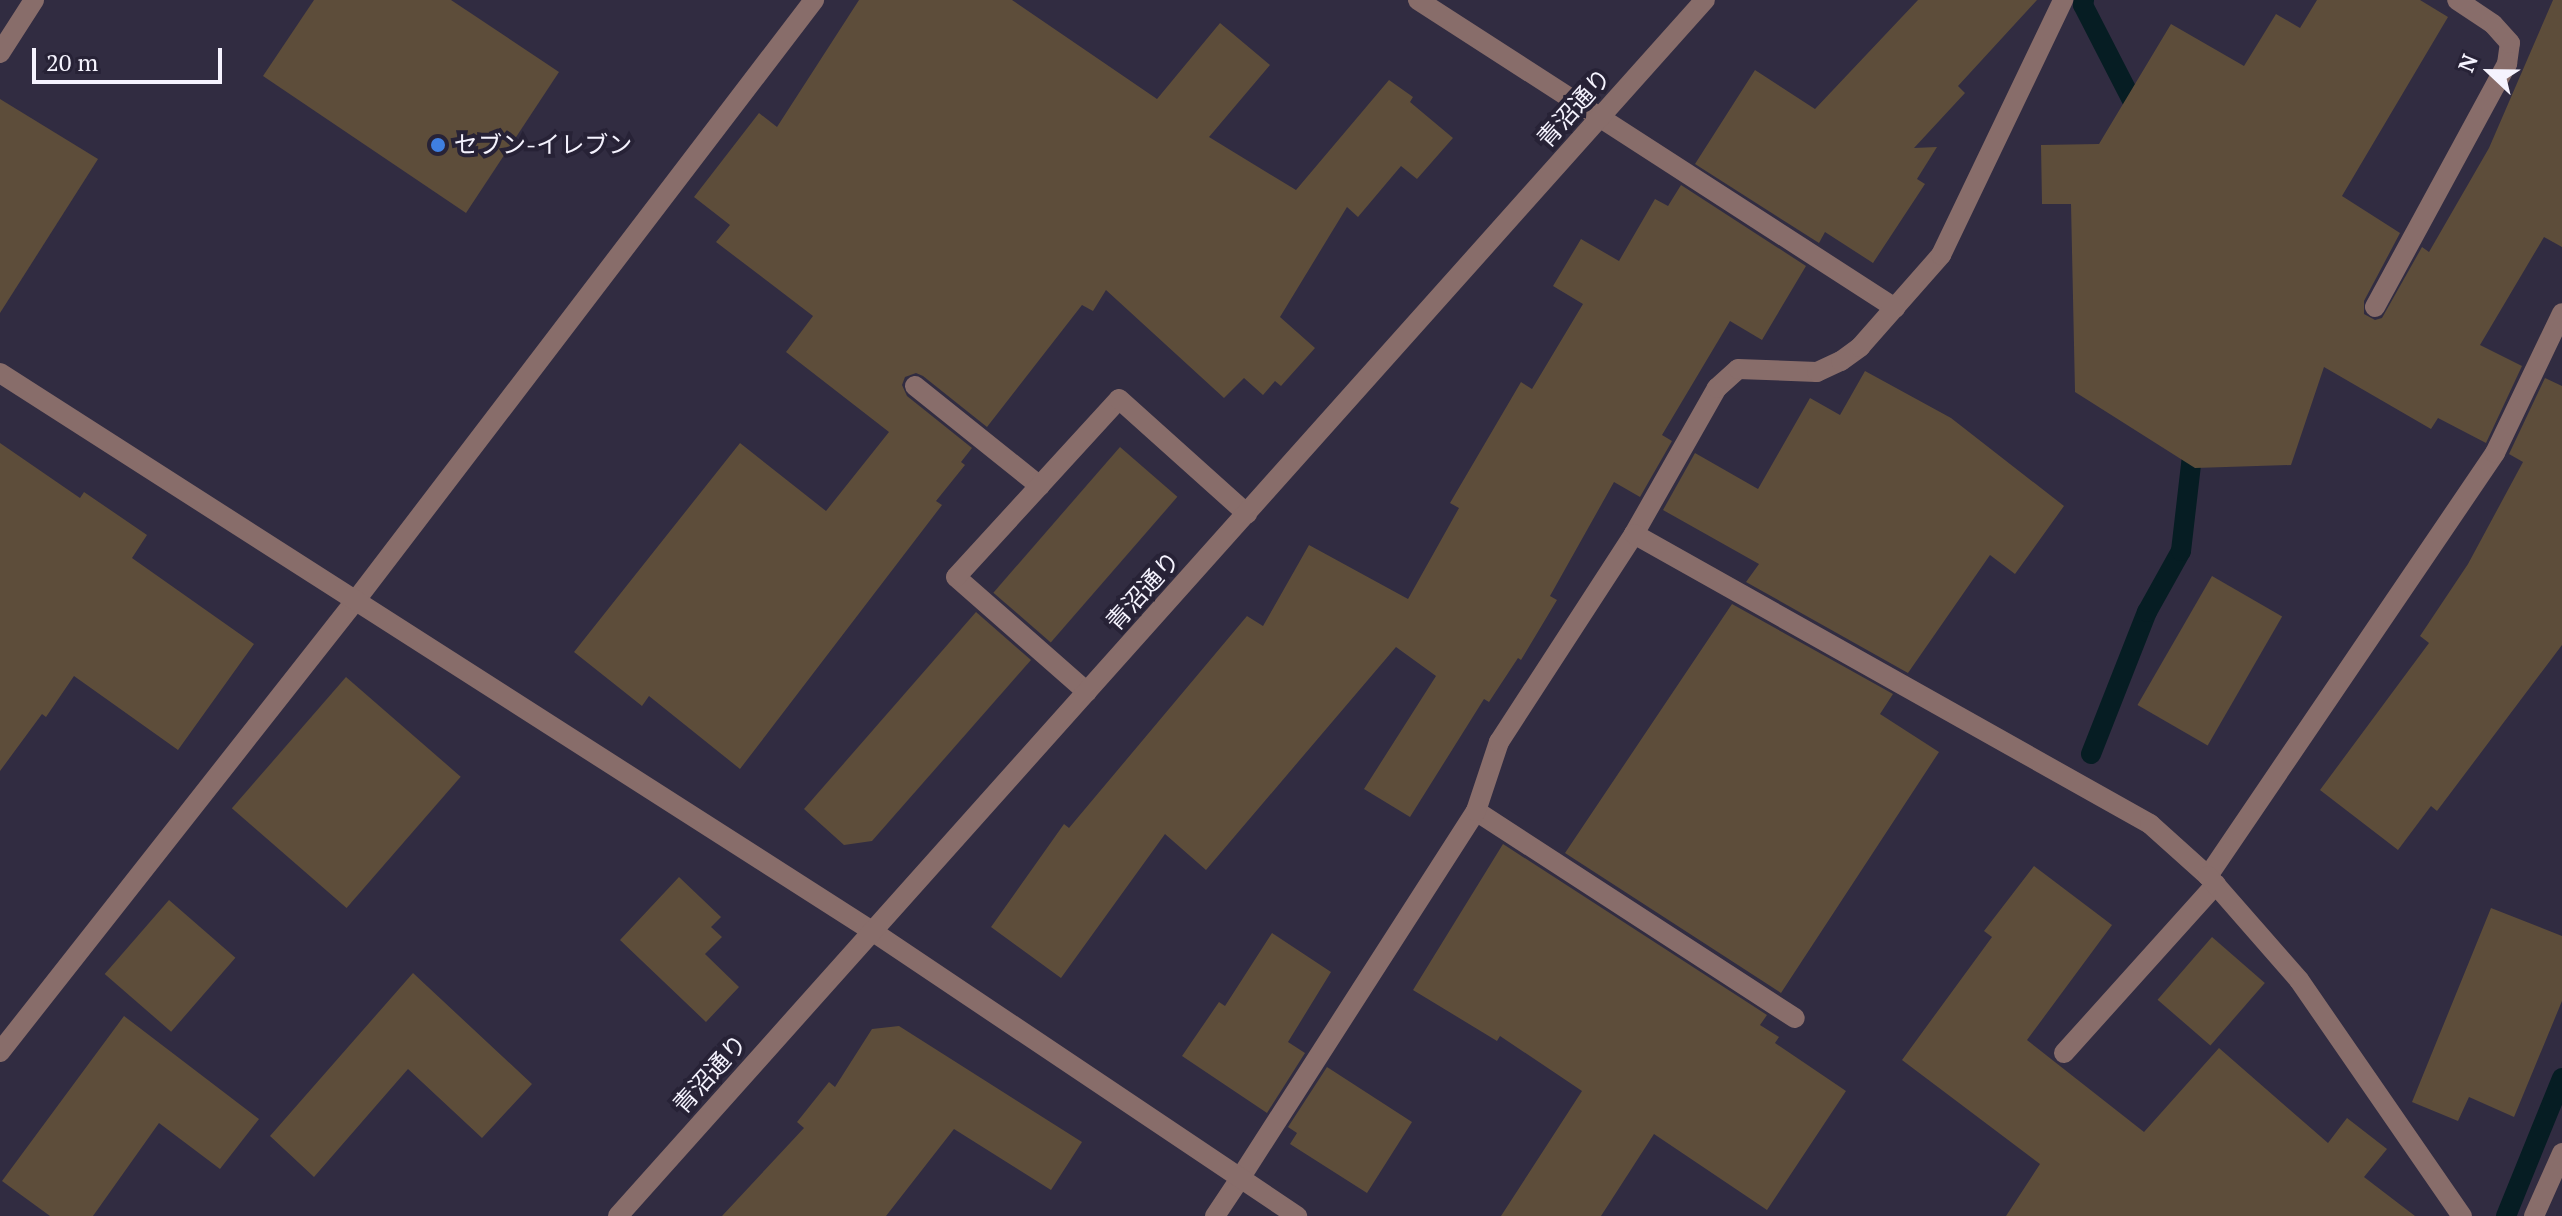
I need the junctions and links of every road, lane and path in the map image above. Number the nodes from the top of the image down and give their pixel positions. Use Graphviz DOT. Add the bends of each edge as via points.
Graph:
graph roads {
  1 [pos="34,0"];
  2 [pos="814,0"];
  3 [pos="1418,0"];
  4 [pos="1705,0"];
  5 [pos="2063,0"];
  6 [pos="2457,0"];
  7 [pos="0,53"];
  8 [pos="1600,119"];
  9 [pos="2375,307"];
  10 [pos="1895,308"];
  11 [pos="2562,313"];
  12 [pos="0,373"];
  13 [pos="915,386"];
  14 [pos="1040,486"];
  15 [pos="1247,514"];
  16 [pos="1634,534"];
  17 [pos="356,600"];
  18 [pos="1087,692"];
  19 [pos="1476,811"];
  20 [pos="2212,880"];
  21 [pos="872,931"];
  22 [pos="1795,1018"];
  23 [pos="0,1052"];
  24 [pos="2064,1053"];
  25 [pos="2562,1153"];
  26 [pos="1239,1180"];
  27 [pos="618,1216"];
  28 [pos="1215,1216"];
  29 [pos="1297,1216"];
  30 [pos="2462,1216"];
  31 [pos="2534,1216"];
  1 -- 7 [label="street"];
  2 -- 17 [label="street"];
  3 -- 8 [label="street"];
  4 -- 8 [label="street, 青沼通り"];
  5 -- 10 [label="street" via="1941,255"];
  6 -- 9 [label="street" via="2493,24 2510,43 2507,64"];
  8 -- 10 [label="street"];
  8 -- 15 [label="street, 青沼通り"];
  10 -- 16 [label="street" via="1860,347 1817,372 1738,369 1717,388"];
  11 -- 20 [label="street" via="2495,453"];
  12 -- 17 [label="street"];
  13 -- 14 [label="street"];
  14 -- 15 [label="street" via="1119,399"];
  14 -- 18 [label="street" via="956,577"];
  15 -- 18 [label="street, 青沼通り"];
  16 -- 19 [label="street" via="1499,742"];
  16 -- 20 [label="street" via="2150,824"];
  17 -- 21 [label="street"];
  17 -- 23 [label="street"];
  18 -- 21 [label="street, 青沼通り"];
  19 -- 22 [label="street"];
  19 -- 26 [label="street"];
  20 -- 24 [label="street"];
  20 -- 30 [label="street" via="2299,980"];
  21 -- 26 [label="street"];
  21 -- 27 [label="street, 青沼通り"];
  25 -- 31 [label="street"];
  26 -- 28 [label="street"];
  26 -- 29 [label="street"];
}
